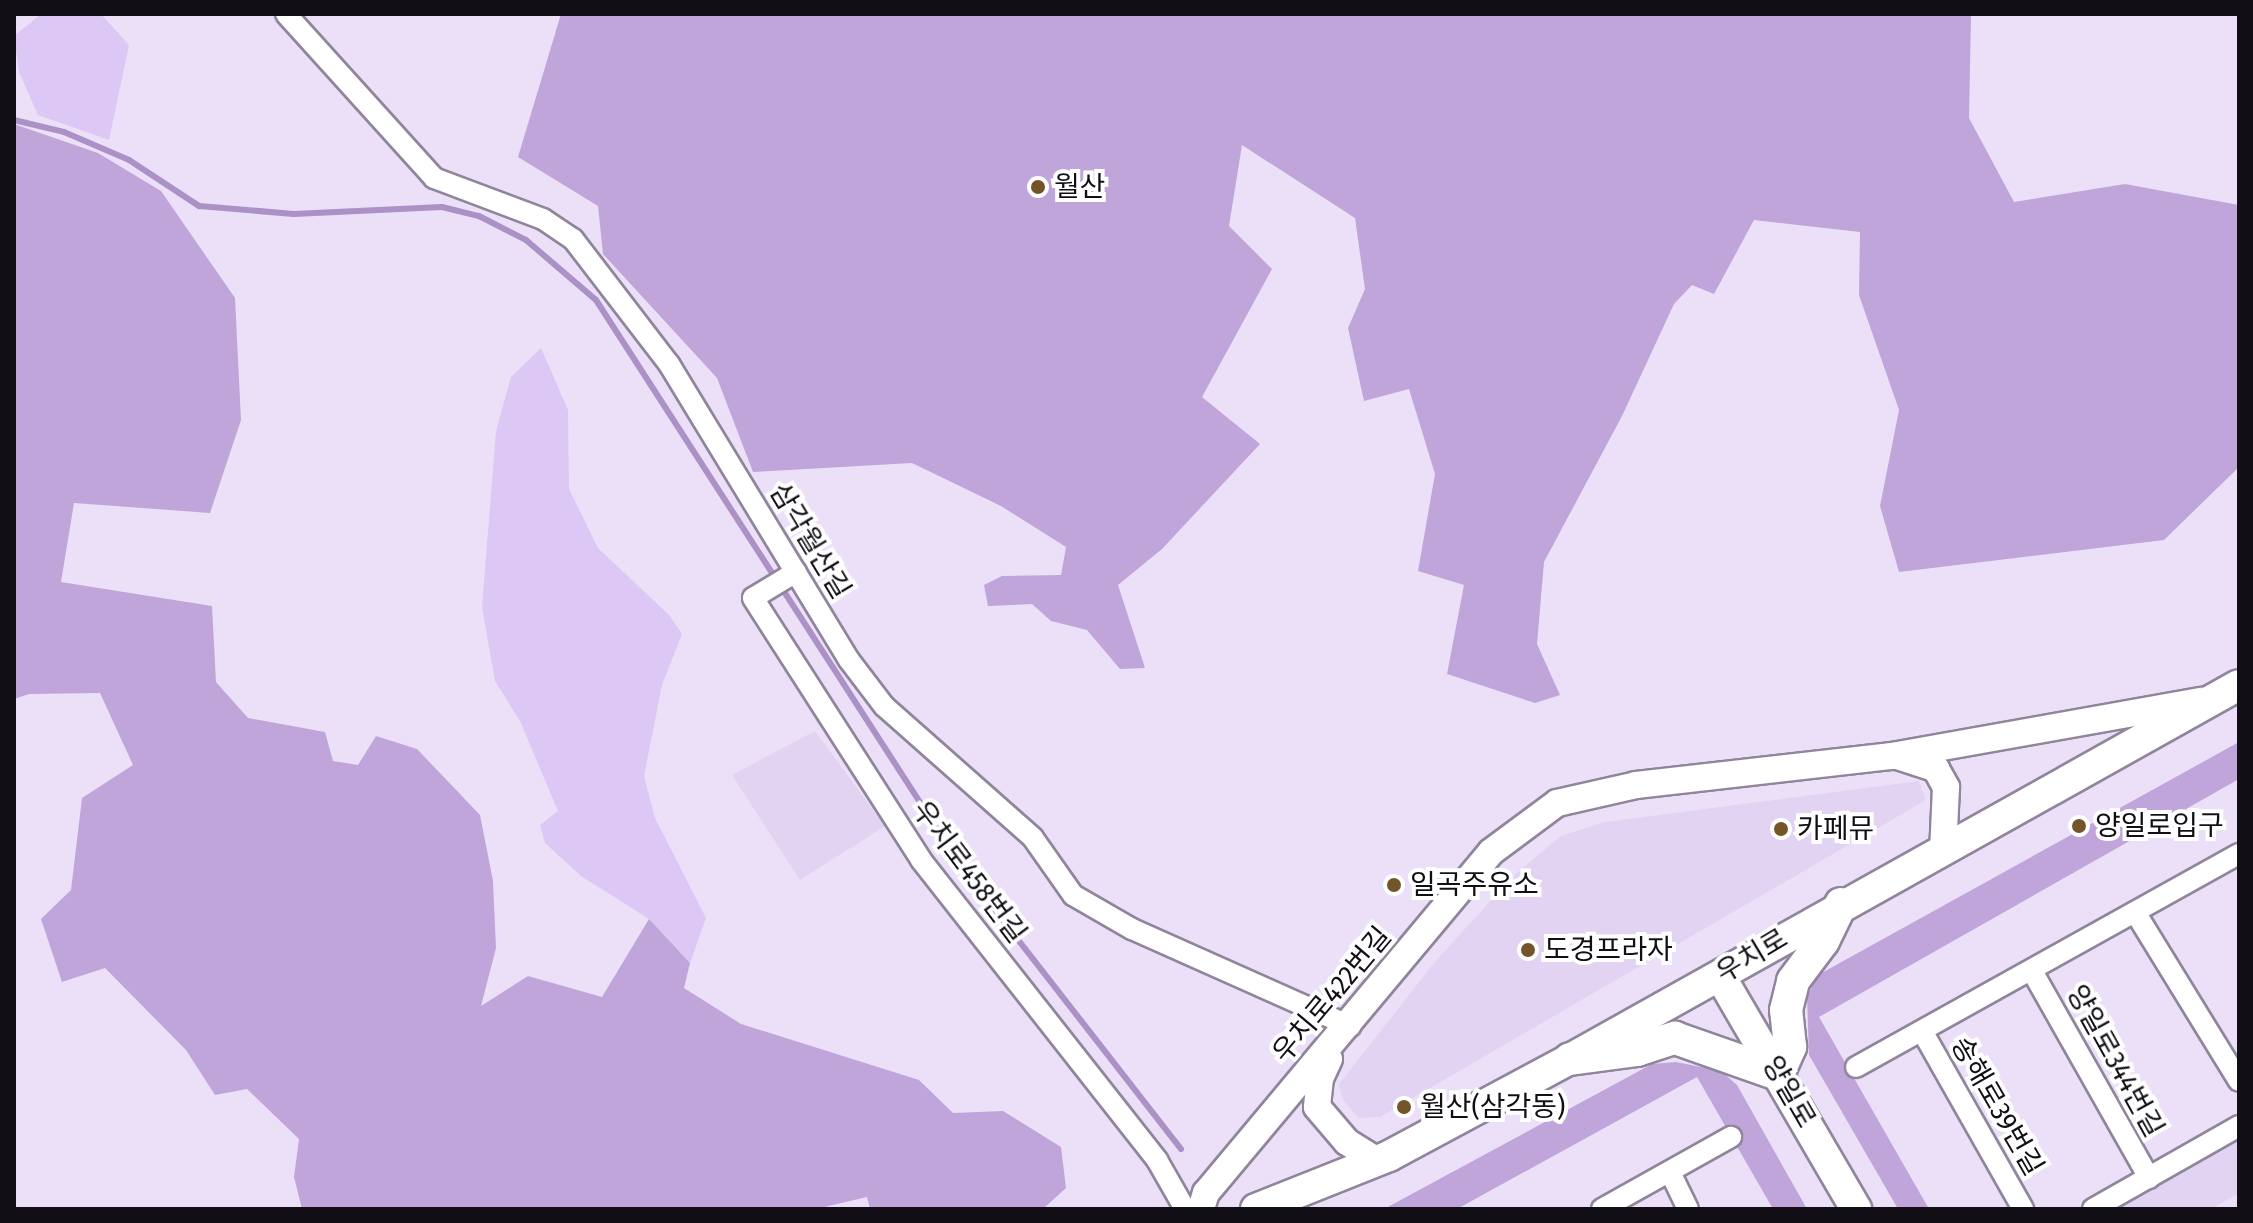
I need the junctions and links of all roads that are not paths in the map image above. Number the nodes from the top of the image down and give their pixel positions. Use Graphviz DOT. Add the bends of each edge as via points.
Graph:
graph roads {
  1 [pos="286,14"];
  2 [pos="796,572"];
  3 [pos="2239,685"];
  4 [pos="2212,699"];
  5 [pos="1892,756"];
  6 [pos="1943,852"];
  7 [pos="2239,854"];
  8 [pos="1841,904"];
  9 [pos="2135,912"];
  10 [pos="2032,971"];
  11 [pos="1720,976"];
  12 [pos="1922,1031"];
  13 [pos="1343,1034"];
  14 [pos="1570,1059"];
  15 [pos="1856,1067"];
  16 [pos="1778,1074"];
  17 [pos="2239,1081"];
  18 [pos="2239,1126"];
  19 [pos="1731,1137"];
  20 [pos="1377,1161"];
  21 [pos="1670,1172"];
  22 [pos="2149,1178"];
  23 [pos="1185,1209"];
  24 [pos="1201,1209"];
  25 [pos="1256,1209"];
  26 [pos="1602,1209"];
  27 [pos="1688,1209"];
  28 [pos="1856,1209"];
  29 [pos="2023,1209"];
  30 [pos="2093,1209"];
  1 -- 2 [label="street, 삼각월산길" via="434,178 543,219 573,239 669,364"];
  2 -- 13 [label="street, 삼각월산길" via="849,660 884,706 997,801 1033,838 1073,895"];
  2 -- 23 [label="street, 우치로458번길" via="753,598 921,860 1157,1160"];
  3 -- 4 [label="main road, 우치로"];
  4 -- 5 [label="street, 우치로422번길"];
  4 -- 6 [label="main road, 우치로"];
  5 -- 6 [label="street" via="1936,769 1946,787"];
  5 -- 13 [label="street, 우치로422번길" via="1636,785 1557,803 1491,852"];
  6 -- 8 [label="main road, 우치로"];
  7 -- 9 [label="street, 양일로344번길"];
  8 -- 11 [label="main road, 우치로"];
  8 -- 16 [label="main road" via="1823,941 1793,981 1786,1010 1790,1047"];
  9 -- 10 [label="street, 양일로344번길"];
  9 -- 17 [label="street"];
  10 -- 12 [label="street, 양일로344번길"];
  10 -- 22 [label="street, 양일로344번길"];
  11 -- 14 [label="main road, 우치로"];
  11 -- 16 [label="main road, 양일로"];
  12 -- 15 [label="street, 양일로344번길"];
  12 -- 29 [label="street, 송해로39번길"];
  13 -- 20 [label="street" via="1320,1078 1317,1107 1347,1142"];
  13 -- 24 [label="street, 우치로422번길" via="1206,1193"];
  14 -- 16 [label="main road" via="1675,1038"];
  14 -- 20 [label="main road, 우치로"];
  16 -- 28 [label="main road, 양일로"];
  18 -- 22 [label="street"];
  19 -- 21 [label="street"];
  20 -- 25 [label="main road, 우치로"];
  21 -- 26 [label="street"];
  21 -- 27 [label="street"];
  22 -- 30 [label="street"];
}
